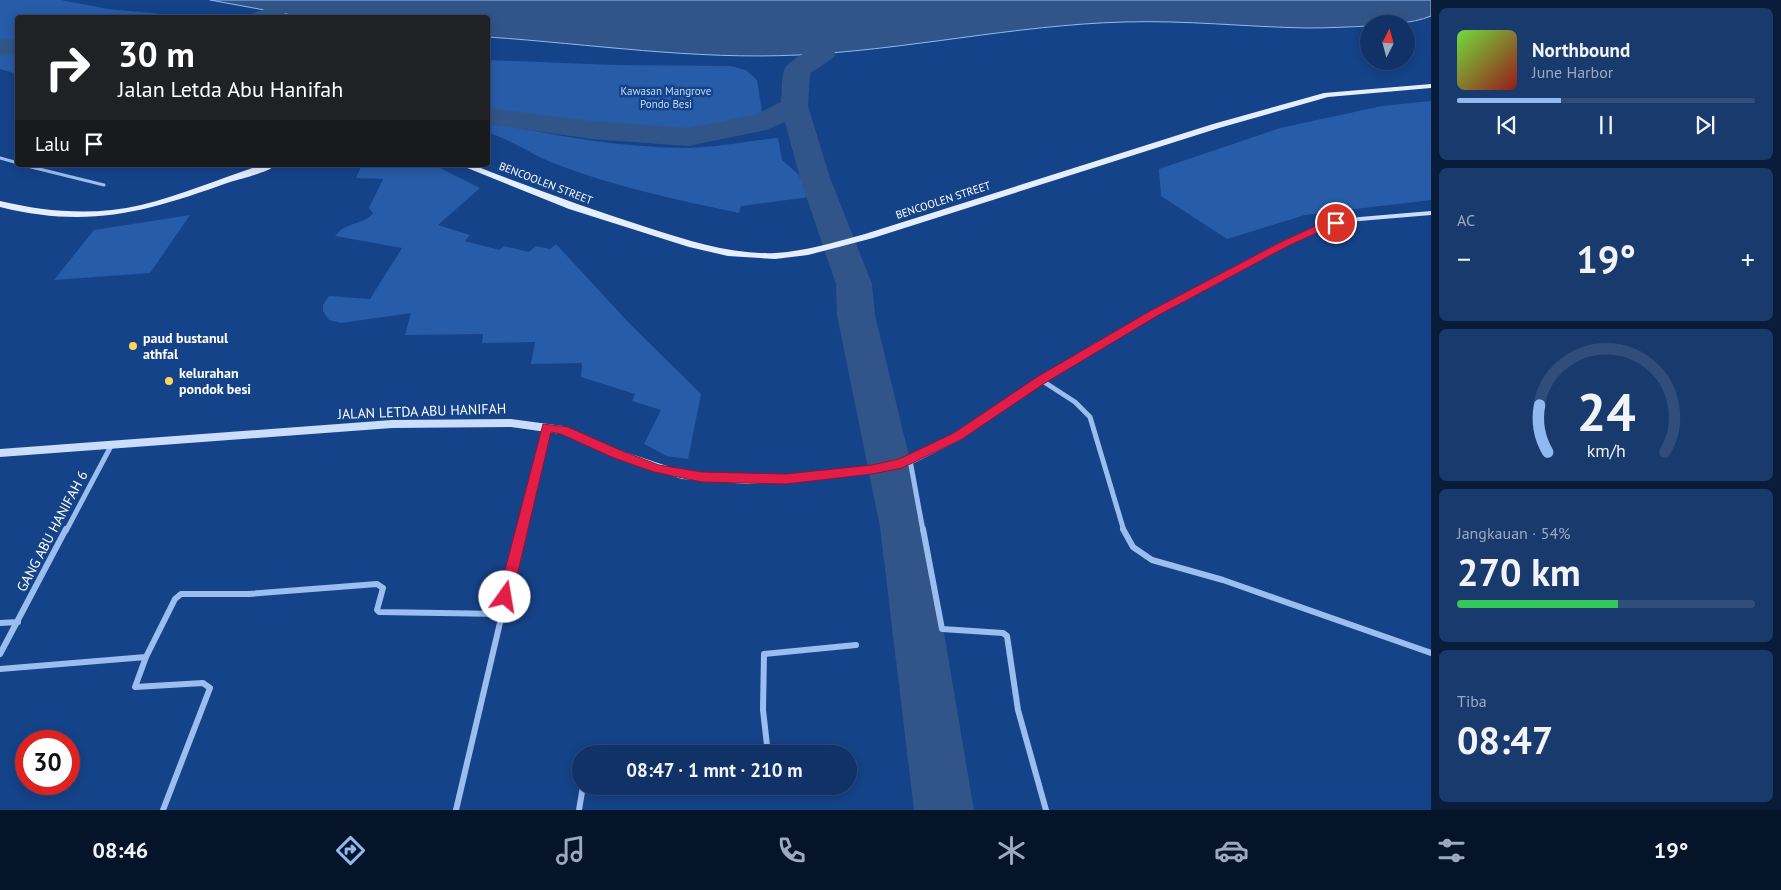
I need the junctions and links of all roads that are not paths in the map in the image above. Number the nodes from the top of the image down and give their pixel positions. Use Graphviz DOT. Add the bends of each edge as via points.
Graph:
graph roads {
  1 [pos="1431,86"];
  2 [pos="0,158"];
  3 [pos="15,162"];
  4 [pos="31,167"];
  5 [pos="265,167"];
  6 [pos="470,167"];
  7 [pos="104,185"];
  8 [pos="0,204"];
  9 [pos="1431,213"];
  10 [pos="1041,380"];
  11 [pos="547,427"];
  12 [pos="111,446"];
  13 [pos="0,453"];
  14 [pos="906,462"];
  15 [pos="501,614"];
  16 [pos="18,622"];
  17 [pos="0,624"];
  18 [pos="856,645"];
  19 [pos="1431,653"];
  20 [pos="0,654"];
  21 [pos="146,656"];
  22 [pos="0,669"];
  23 [pos="767,745"];
  24 [pos="582,795"];
  25 [pos="163,810"];
  26 [pos="456,810"];
  27 [pos="579,810"];
  28 [pos="1046,810"];
  1 -- 6 [label="main road, BENCOOLEN STREET" via="1328,95 1216,126 869,236 808,252 763,256 693,245 572,207"];
  2 -- 3 [label="lane"];
  4 -- 7 [label="lane"];
  5 -- 8 [label="main road" via="162,202 119,212 66,215 25,211"];
  9 -- 10 [label="street, JALAN LETDA ABU HANIFAH" via="1358,219 1324,226 1154,313"];
  10 -- 14 [label="street, JALAN LETDA ABU HANIFAH" via="958,436"];
  10 -- 19 [label="street" via="1075,402 1090,417 1125,535 1144,556 1223,580"];
  11 -- 12 [label="street, JALAN LETDA ABU HANIFAH" via="511,423 392,424"];
  11 -- 14 [label="street, JALAN LETDA ABU HANIFAH" via="563,430 618,454 682,475 786,479 872,470"];
  11 -- 15 [label="street"];
  12 -- 13 [label="street, JALAN LETDA ABU HANIFAH"];
  12 -- 16 [label="street, GANG ABU HANIFAH 6"];
  14 -- 28 [label="street" via="942,629 1003,633 1007,636 1018,710"];
  15 -- 21 [label="street" via="379,612 383,588 377,584 249,594 181,594 175,599"];
  15 -- 26 [label="street"];
  16 -- 17 [label="street"];
  16 -- 20 [label="street, GANG ABU HANIFAH 6"];
  18 -- 23 [label="street" via="764,654"];
  21 -- 22 [label="street"];
  21 -- 25 [label="street" via="135,687 203,683 210,688"];
  24 -- 27 [label="street"];
}
